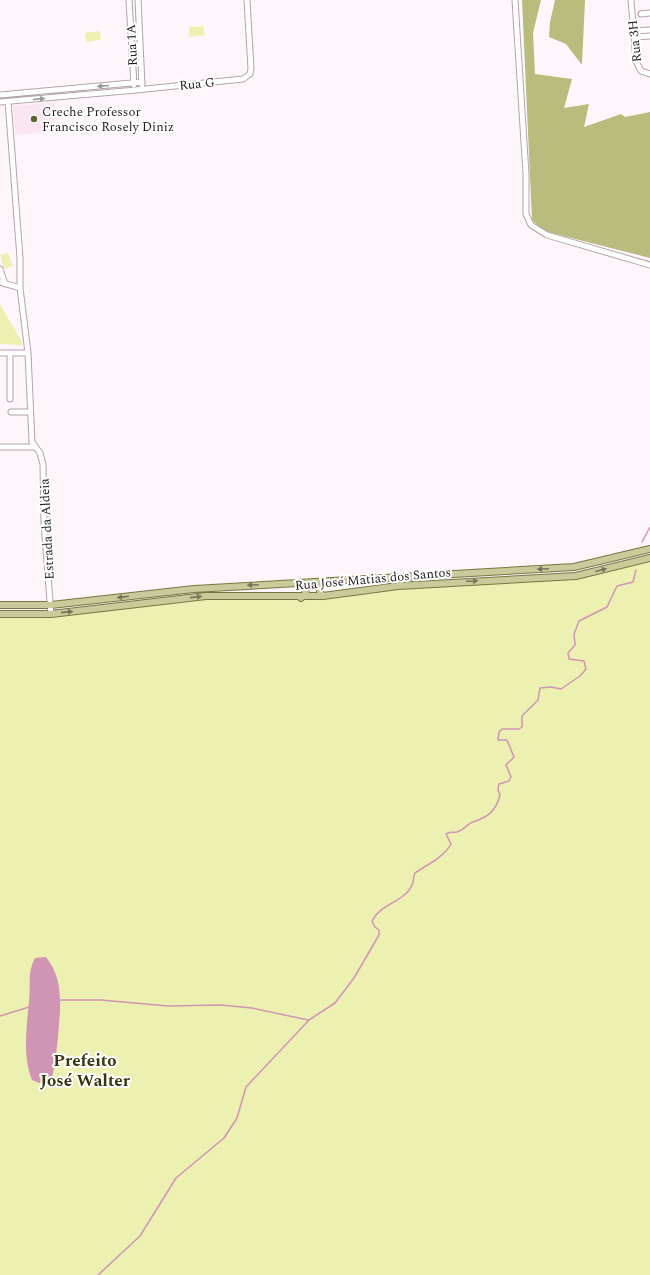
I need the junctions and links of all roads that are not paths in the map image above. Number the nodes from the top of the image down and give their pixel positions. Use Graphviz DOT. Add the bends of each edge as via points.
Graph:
graph roads {
  1 [pos="129,0"];
  2 [pos="138,0"];
  3 [pos="247,0"];
  4 [pos="515,0"];
  5 [pos="631,0"];
  6 [pos="650,13"];
  7 [pos="641,14"];
  8 [pos="650,30"];
  9 [pos="634,34"];
  10 [pos="650,36"];
  11 [pos="650,74"];
  12 [pos="142,82"];
  13 [pos="134,83"];
  14 [pos="135,90"];
  15 [pos="143,90"];
  16 [pos="0,95"];
  17 [pos="8,101"];
  18 [pos="0,102"];
  19 [pos="650,265"];
  20 [pos="0,269"];
  21 [pos="3,283"];
  22 [pos="20,288"];
  23 [pos="0,353"];
  24 [pos="10,353"];
  25 [pos="28,353"];
  26 [pos="10,399"];
  27 [pos="11,412"];
  28 [pos="30,412"];
  29 [pos="0,447"];
  30 [pos="35,447"];
  31 [pos="650,549"];
  32 [pos="650,558"];
  33 [pos="323,582"];
  34 [pos="300,583"];
  35 [pos="323,596"];
  36 [pos="301,598"];
  37 [pos="51,605"];
  38 [pos="0,606"];
  39 [pos="0,614"];
  40 [pos="51,614"];
  1 -- 13 [label="street, Rua 1A"];
  2 -- 12 [label="street, Rua 1A"];
  3 -- 15 [label="street, Rua G" via="250,74 236,80"];
  4 -- 19 [label="street" via="526,208 529,221 534,228 547,235"];
  5 -- 9 [label="street, Rua 3H"];
  6 -- 7 [label="street"];
  8 -- 9 [label="street"];
  9 -- 10 [label="street"];
  9 -- 11 [label="street, Rua 3H" via="637,65 641,71"];
  12 -- 13 [label="street"];
  12 -- 15 [label="street, Rua 1A"];
  13 -- 14 [label="street, Rua 1A"];
  13 -- 16 [label="street, one-way"];
  14 -- 15 [label="street, Rua G"];
  17 -- 14 [label="street, Rua G, one-way"];
  17 -- 18 [label="street, Rua G"];
  17 -- 22 [label="street, Estrada da Aldeia"];
  20 -- 21 [label="street"];
  21 -- 22 [label="street"];
  22 -- 25 [label="street, Estrada da Aldeia"];
  23 -- 24 [label="street"];
  24 -- 25 [label="street"];
  24 -- 26 [label="street"];
  25 -- 28 [label="street, Estrada da Aldeia"];
  27 -- 28 [label="street"];
  28 -- 30 [label="street, Estrada da Aldeia" via="32,442"];
  29 -- 30 [label="street"];
  30 -- 37 [label="street, Estrada da Aldeia" via="40,453 44,472"];
  31 -- 33 [label="main road, Rua José Matias dos Santos, one-way" via="574,568"];
  35 -- 32 [label="main road, Rua José Matias dos Santos, one-way" via="398,586 576,576"];
  33 -- 34 [label="main road, Rua José Matias dos Santos"];
  33 -- 35 [label="main road" via="320,589"];
  34 -- 36 [label="main road" via="304,584 306,589"];
  34 -- 37 [label="main road, Rua José Matias dos Santos, one-way" via="194,589"];
  35 -- 36 [label="main road, Rua José Matias dos Santos"];
  40 -- 36 [label="main road, Rua José Matias dos Santos, one-way" via="206,596"];
  37 -- 38 [label="main road, Rua José Matias dos Santos"];
  37 -- 40 [label="street, Estrada da Aldeia"];
  39 -- 40 [label="main road, Rua José Matias dos Santos"];
}
